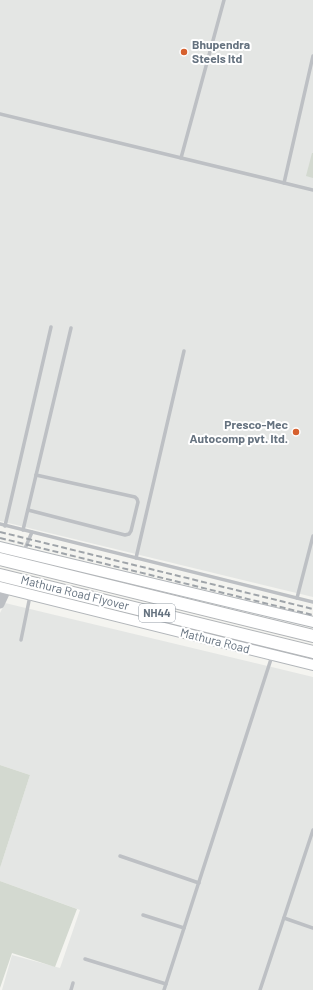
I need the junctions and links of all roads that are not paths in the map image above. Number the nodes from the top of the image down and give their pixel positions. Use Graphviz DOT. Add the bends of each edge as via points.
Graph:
graph roads {
  1 [pos="224,0"];
  2 [pos="313,56"];
  3 [pos="0,114"];
  4 [pos="182,158"];
  5 [pos="284,183"];
  6 [pos="313,190"];
  7 [pos="51,327"];
  8 [pos="71,328"];
  9 [pos="184,351"];
  10 [pos="36,475"];
  11 [pos="28,510"];
  12 [pos="0,524"];
  13 [pos="5,526"];
  14 [pos="24,530"];
  15 [pos="32,532"];
  16 [pos="313,536"];
  17 [pos="0,547"];
  18 [pos="24,552"];
  19 [pos="136,558"];
  20 [pos="0,559"];
  21 [pos="0,575"];
  22 [pos="3,588"];
  23 [pos="30,595"];
  24 [pos="296,598"];
  25 [pos="313,602"];
  26 [pos="0,604"];
  27 [pos="313,622"];
  28 [pos="313,636"];
  29 [pos="21,640"];
  30 [pos="313,652"];
  31 [pos="273,655"];
  32 [pos="313,666"];
  33 [pos="313,831"];
  34 [pos="120,856"];
  35 [pos="199,883"];
  36 [pos="143,915"];
  37 [pos="284,918"];
  38 [pos="184,928"];
  39 [pos="313,928"];
  40 [pos="85,959"];
  41 [pos="73,983"];
  42 [pos="166,984"];
  43 [pos="71,990"];
  44 [pos="164,990"];
  45 [pos="260,990"];
  1 -- 4 [label="lane"];
  2 -- 5 [label="lane"];
  3 -- 4 [label="lane"];
  4 -- 5 [label="lane"];
  5 -- 6 [label="lane"];
  7 -- 13 [label="lane"];
  8 -- 10 [label="lane"];
  9 -- 19 [label="lane"];
  10 -- 11 [label="lane"];
  10 -- 11 [label="lane" via="135,497 138,502 129,534 125,535"];
  11 -- 14 [label="lane"];
  12 -- 13 [label="lane"];
  13 -- 14 [label="lane"];
  14 -- 15 [label="lane"];
  15 -- 18 [label="lane"];
  15 -- 19 [label="lane"];
  16 -- 24 [label="lane"];
  17 -- 18 [label="main road"];
  18 -- 27 [label="main road"];
  19 -- 24 [label="lane"];
  20 -- 28 [label="highway, Mathura Road Flyover / NH44"];
  21 -- 30 [label="highway, Mathura Road Flyover / NH44"];
  22 -- 23 [label="main road, Mathura Road"];
  22 -- 26 [label="street"];
  23 -- 29 [label="lane"];
  23 -- 31 [label="main road, Mathura Road"];
  24 -- 25 [label="lane"];
  31 -- 32 [label="main road, Mathura Road"];
  31 -- 35 [label="lane"];
  33 -- 37 [label="lane"];
  34 -- 35 [label="lane"];
  35 -- 38 [label="lane"];
  36 -- 38 [label="lane"];
  37 -- 39 [label="lane"];
  37 -- 45 [label="lane"];
  38 -- 42 [label="lane"];
  40 -- 42 [label="lane"];
  41 -- 43 [label="lane"];
  42 -- 44 [label="lane"];
}
